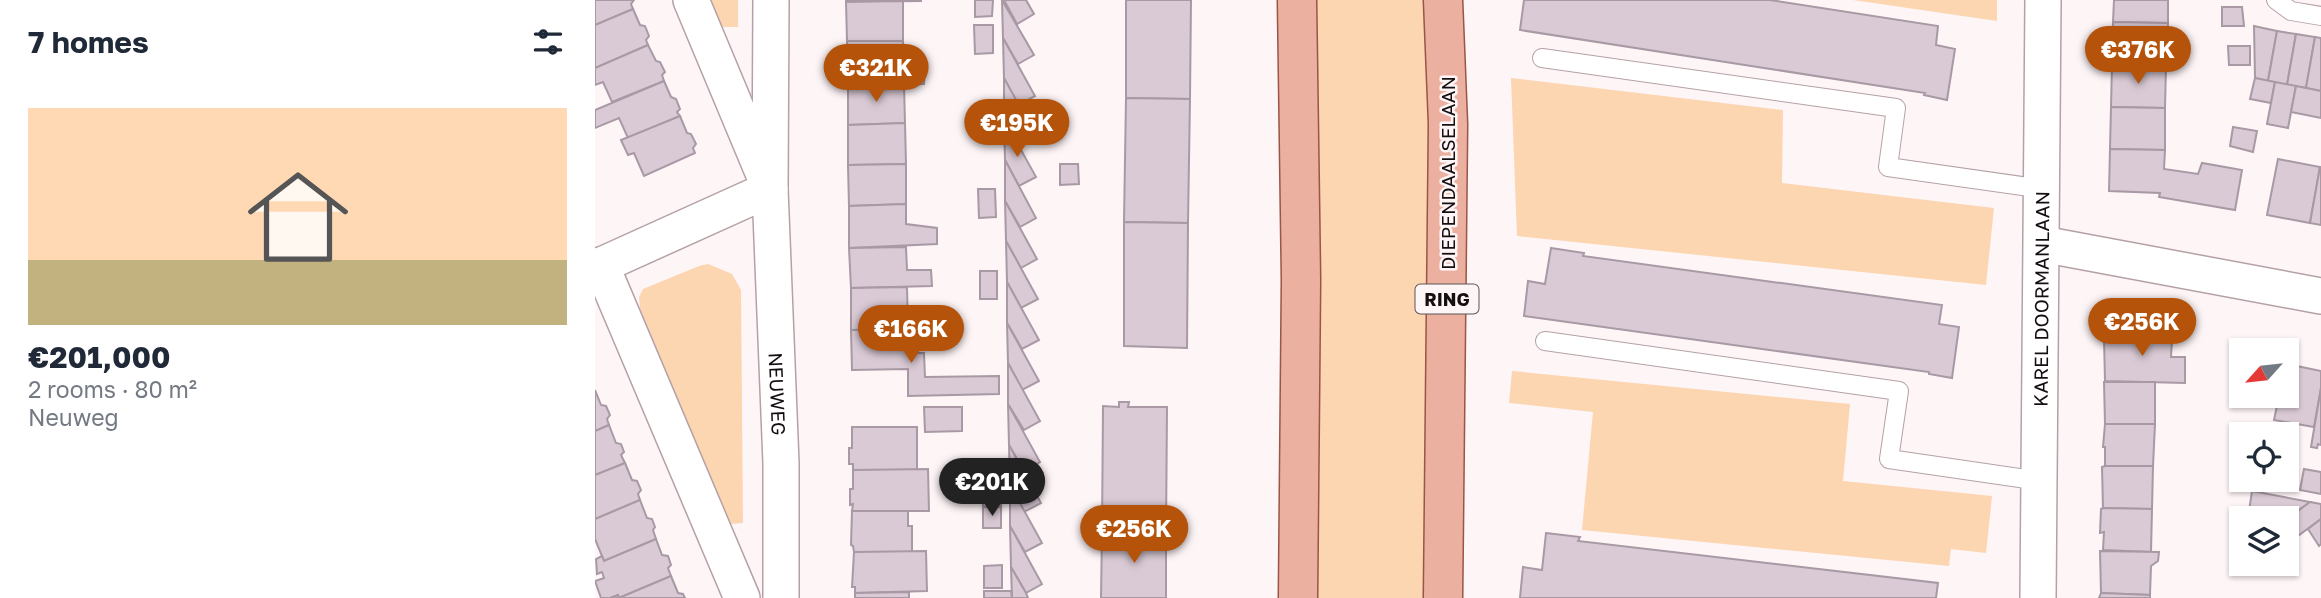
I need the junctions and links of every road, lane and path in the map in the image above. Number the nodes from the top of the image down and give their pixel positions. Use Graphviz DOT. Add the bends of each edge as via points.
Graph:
graph roads {
  1 [pos="691,0"];
  2 [pos="771,0"];
  3 [pos="1297,0"];
  4 [pos="1443,0"];
  5 [pos="2043,0"];
  6 [pos="2276,0"];
  7 [pos="2321,16"];
  8 [pos="1542,58"];
  9 [pos="770,189"];
  10 [pos="2043,189"];
  11 [pos="2042,244"];
  12 [pos="598,266"];
  13 [pos="2321,296"];
  14 [pos="1545,341"];
  15 [pos="2040,481"];
  16 [pos="742,598"];
  17 [pos="781,598"];
  18 [pos="1298,598"];
  19 [pos="1443,598"];
  20 [pos="2038,598"];
  1 -- 9 [label="street, NEUWEG"];
  2 -- 9 [label="street, NEUWEG"];
  3 -- 18 [label="main road" via="1301,280"];
  4 -- 19 [label="main road, DIEPENDAALSELAAN / RING" via="1448,124"];
  5 -- 10 [label="street, KAREL DOORMANLAAN"];
  6 -- 7 [label="lane" via="2291,11"];
  8 -- 10 [label="lane" via="1896,108 1888,167"];
  9 -- 12 [label="street"];
  9 -- 17 [label="street, NEUWEG" via="781,463"];
  10 -- 11 [label="street, KAREL DOORMANLAAN"];
  11 -- 13 [label="street"];
  11 -- 15 [label="street, KAREL DOORMANLAAN"];
  12 -- 16 [label="street"];
  14 -- 15 [label="lane" via="1899,391 1889,459"];
  15 -- 20 [label="street, KAREL DOORMANLAAN"];
}
